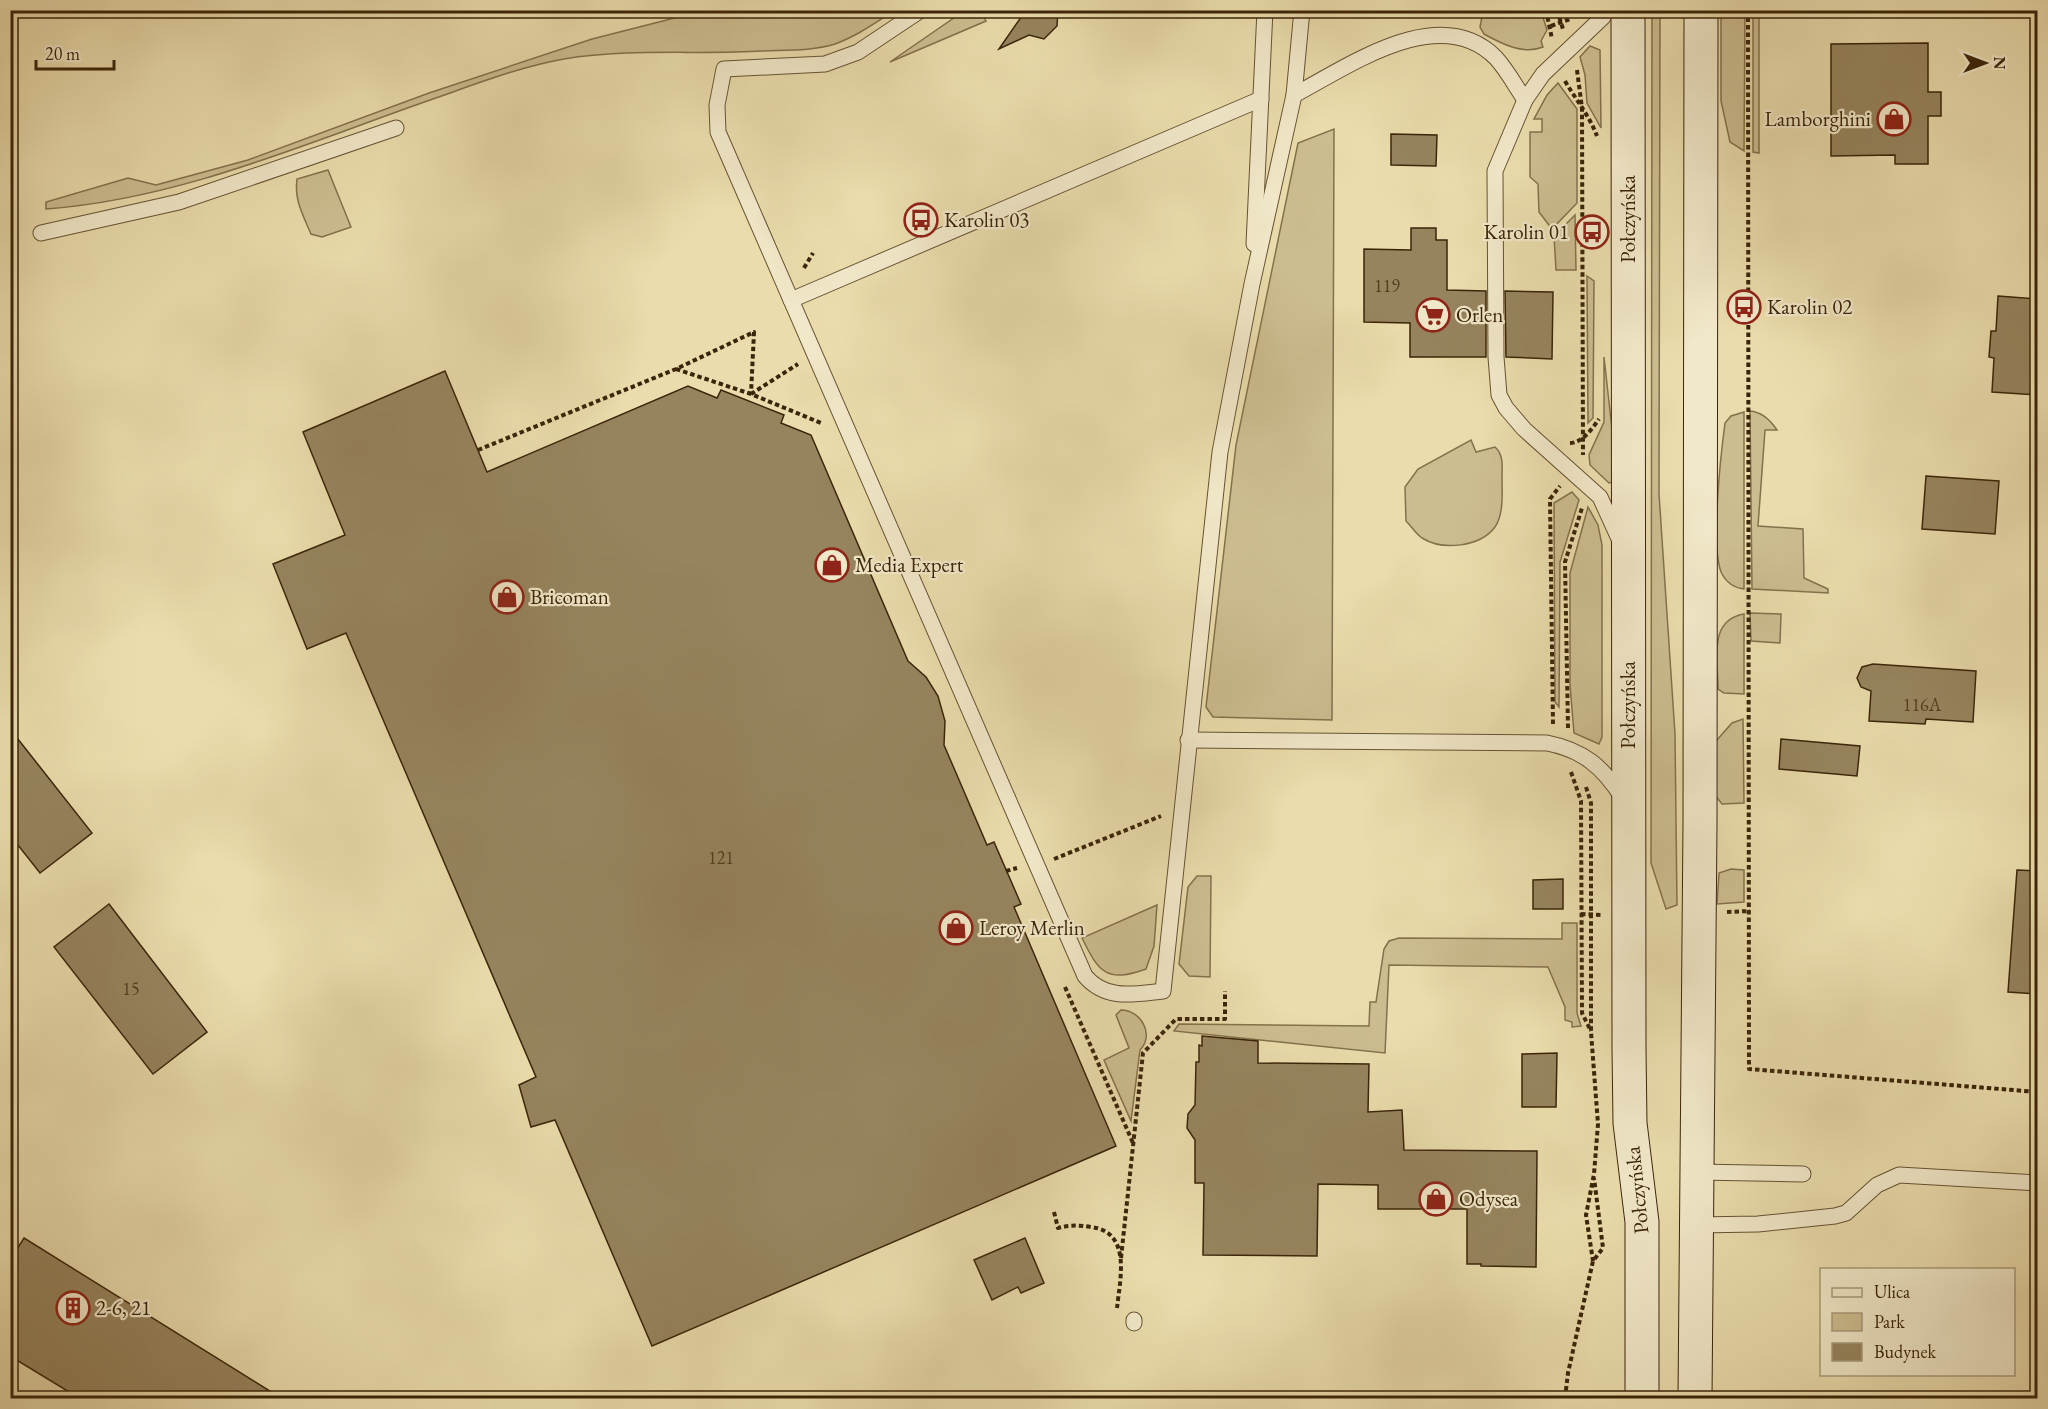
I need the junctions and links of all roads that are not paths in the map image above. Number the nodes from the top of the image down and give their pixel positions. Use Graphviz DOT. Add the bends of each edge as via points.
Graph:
graph roads {
  1 [pos="921,10"];
  2 [pos="1265,10"];
  3 [pos="1302,10"];
  4 [pos="1606,10"];
  5 [pos="1628,10"];
  6 [pos="1701,10"];
  7 [pos="1294,95"];
  8 [pos="1260,99"];
  9 [pos="1525,100"];
  10 [pos="396,128"];
  11 [pos="41,233"];
  12 [pos="1252,284"];
  13 [pos="791,300"];
  14 [pos="1628,557"];
  15 [pos="1188,740"];
  16 [pos="1629,806"];
  17 [pos="1697,1172"];
  18 [pos="1803,1174"];
  19 [pos="2037,1183"];
  20 [pos="1696,1226"];
  21 [pos="1642,1398"];
  22 [pos="1695,1398"];
  1 -- 13 [label="lane" via="858,52 825,64 724,69 717,105 718,132"];
  2 -- 8 [label="lane"];
  3 -- 7 [label="lane"];
  4 -- 9 [label="lane" via="1543,74"];
  5 -- 14 [label="main road, Połczyńska"];
  6 -- 17 [label="main road"];
  7 -- 9 [label="lane" via="1391,45 1414,38 1450,35 1473,42 1496,58"];
  7 -- 12 [label="lane"];
  8 -- 12 [label="lane"];
  8 -- 13 [label="lane"];
  9 -- 14 [label="lane" via="1495,171 1499,395 1524,429 1600,497"];
  10 -- 11 [label="lane" via="179,202"];
  12 -- 15 [label="lane" via="1220,452"];
  13 -- 15 [label="lane" via="1085,976 1092,984 1119,995 1163,991"];
  14 -- 16 [label="main road, Połczyńska"];
  15 -- 16 [label="lane" via="1547,743 1574,749 1597,764"];
  16 -- 21 [label="main road, Połczyńska" via="1630,1123 1642,1222"];
  17 -- 18 [label="lane"];
  17 -- 20 [label="main road"];
  19 -- 20 [label="lane" via="1899,1175 1877,1185 1846,1213 1835,1216"];
  20 -- 22 [label="main road"];
}
